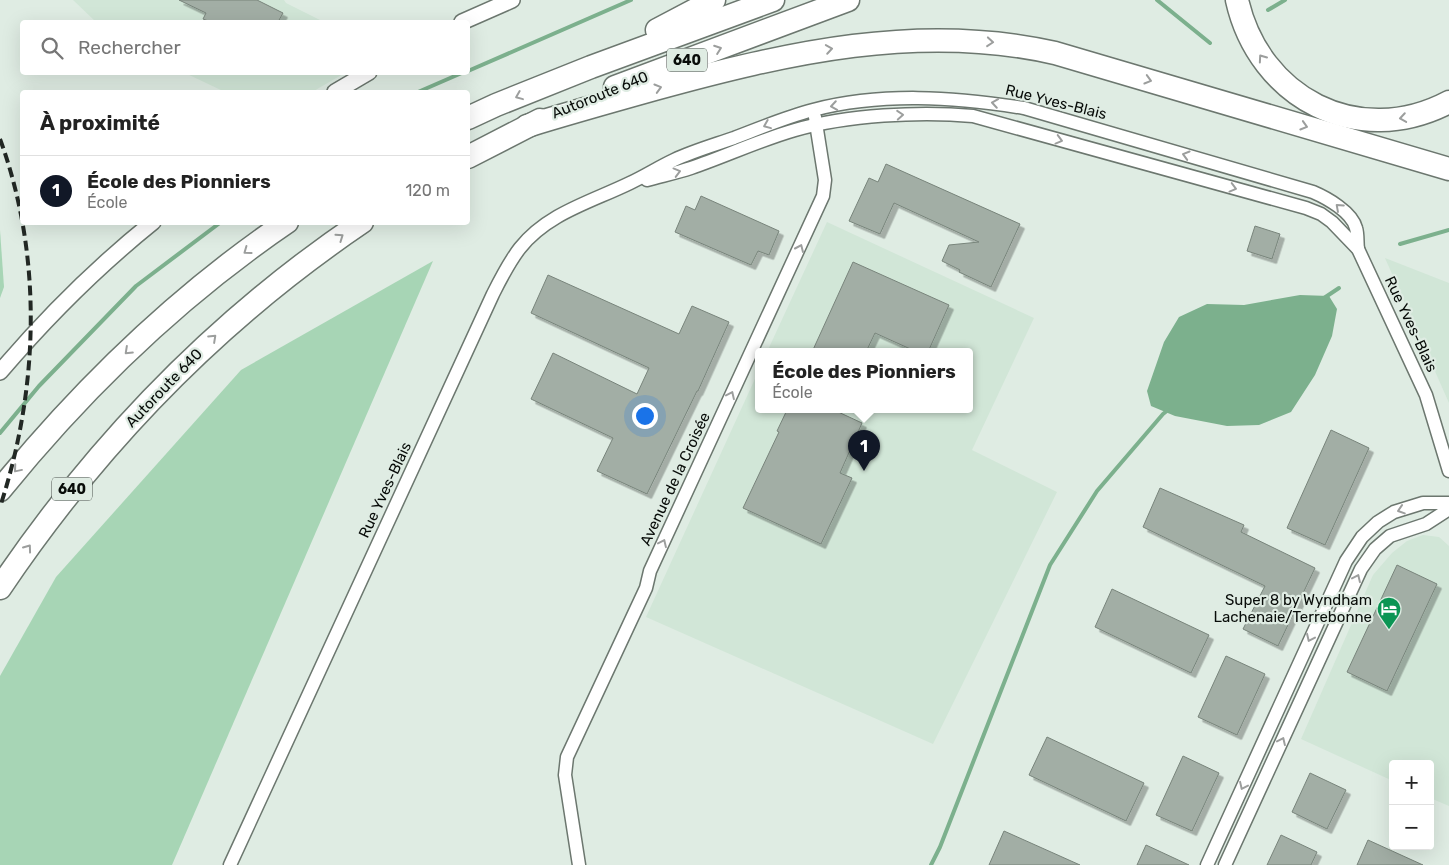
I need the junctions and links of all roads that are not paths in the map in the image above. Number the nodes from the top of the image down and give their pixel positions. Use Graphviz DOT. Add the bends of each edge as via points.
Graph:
graph roads {
  1 [pos="512,0"];
  2 [pos="714,0"];
  3 [pos="773,0"];
  4 [pos="848,0"];
  5 [pos="1237,0"];
  6 [pos="467,20"];
  7 [pos="364,75"];
  8 [pos="564,78"];
  9 [pos="338,90"];
  10 [pos="1449,102"];
  11 [pos="813,110"];
  12 [pos="470,117"];
  13 [pos="817,125"];
  14 [pos="527,126"];
  15 [pos="470,156"];
  16 [pos="1449,169"];
  17 [pos="630,184"];
  18 [pos="150,225"];
  19 [pos="283,225"];
  20 [pos="358,225"];
  21 [pos="1358,249"];
  22 [pos="0,372"];
  23 [pos="1449,471"];
  24 [pos="0,490"];
  25 [pos="1449,503"];
  26 [pos="1449,509"];
  27 [pos="0,588"];
  28 [pos="1286,690"];
  29 [pos="1302,697"];
  30 [pos="230,865"];
  31 [pos="579,865"];
  32 [pos="1207,865"];
  33 [pos="1224,865"];
  1 -- 6 [label="street"];
  2 -- 8 [label="highway"];
  3 -- 8 [label="highway, Autoroute 640 / 640"];
  14 -- 4 [label="highway, Autoroute 640 / 640, one-way" via="630,81"];
  10 -- 5 [label="highway, one-way" via="1422,114 1386,120 1347,116 1321,108 1289,88 1265,62 1250,39"];
  7 -- 9 [label="street"];
  8 -- 12 [label="highway, Autoroute 640 / 640, one-way"];
  11 -- 13 [label="street, Avenue de la Croisée"];
  11 -- 17 [label="street, Rue Yves-Blais, one-way" via="674,160"];
  21 -- 11 [label="street, Rue Yves-Blais, one-way" via="1356,226 1332,201 1313,192 1024,108 926,98 874,100"];
  17 -- 13 [label="street, Rue Yves-Blais, one-way" via="685,170 788,132"];
  13 -- 21 [label="street, Rue Yves-Blais, one-way" via="907,114 973,116 1306,208 1332,222"];
  31 -- 13 [label="street, Avenue de la Croisée, one-way" via="565,775 567,758 823,196 825,180"];
  14 -- 15 [label="highway, Autoroute 640 / 640"];
  14 -- 16 [label="highway, one-way" via="780,57 878,43 960,40 999,43 1056,54"];
  17 -- 30 [label="street, Rue Yves-Blais" via="546,224 524,243 506,268"];
  18 -- 22 [label="street" via="69,298"];
  19 -- 24 [label="highway, one-way" via="212,277 129,350 71,408"];
  27 -- 20 [label="highway, Autoroute 640 / 640, one-way" via="77,483 200,350 258,299"];
  21 -- 23 [label="street, Rue Yves-Blais" via="1426,395"];
  25 -- 28 [label="street, one-way" via="1423,503 1394,512 1362,536 1346,561"];
  29 -- 26 [label="street, one-way" via="1361,569 1375,550 1390,536 1426,524"];
  28 -- 29 [label="street"];
  28 -- 32 [label="street, one-way"];
  33 -- 29 [label="street, one-way"];
}
